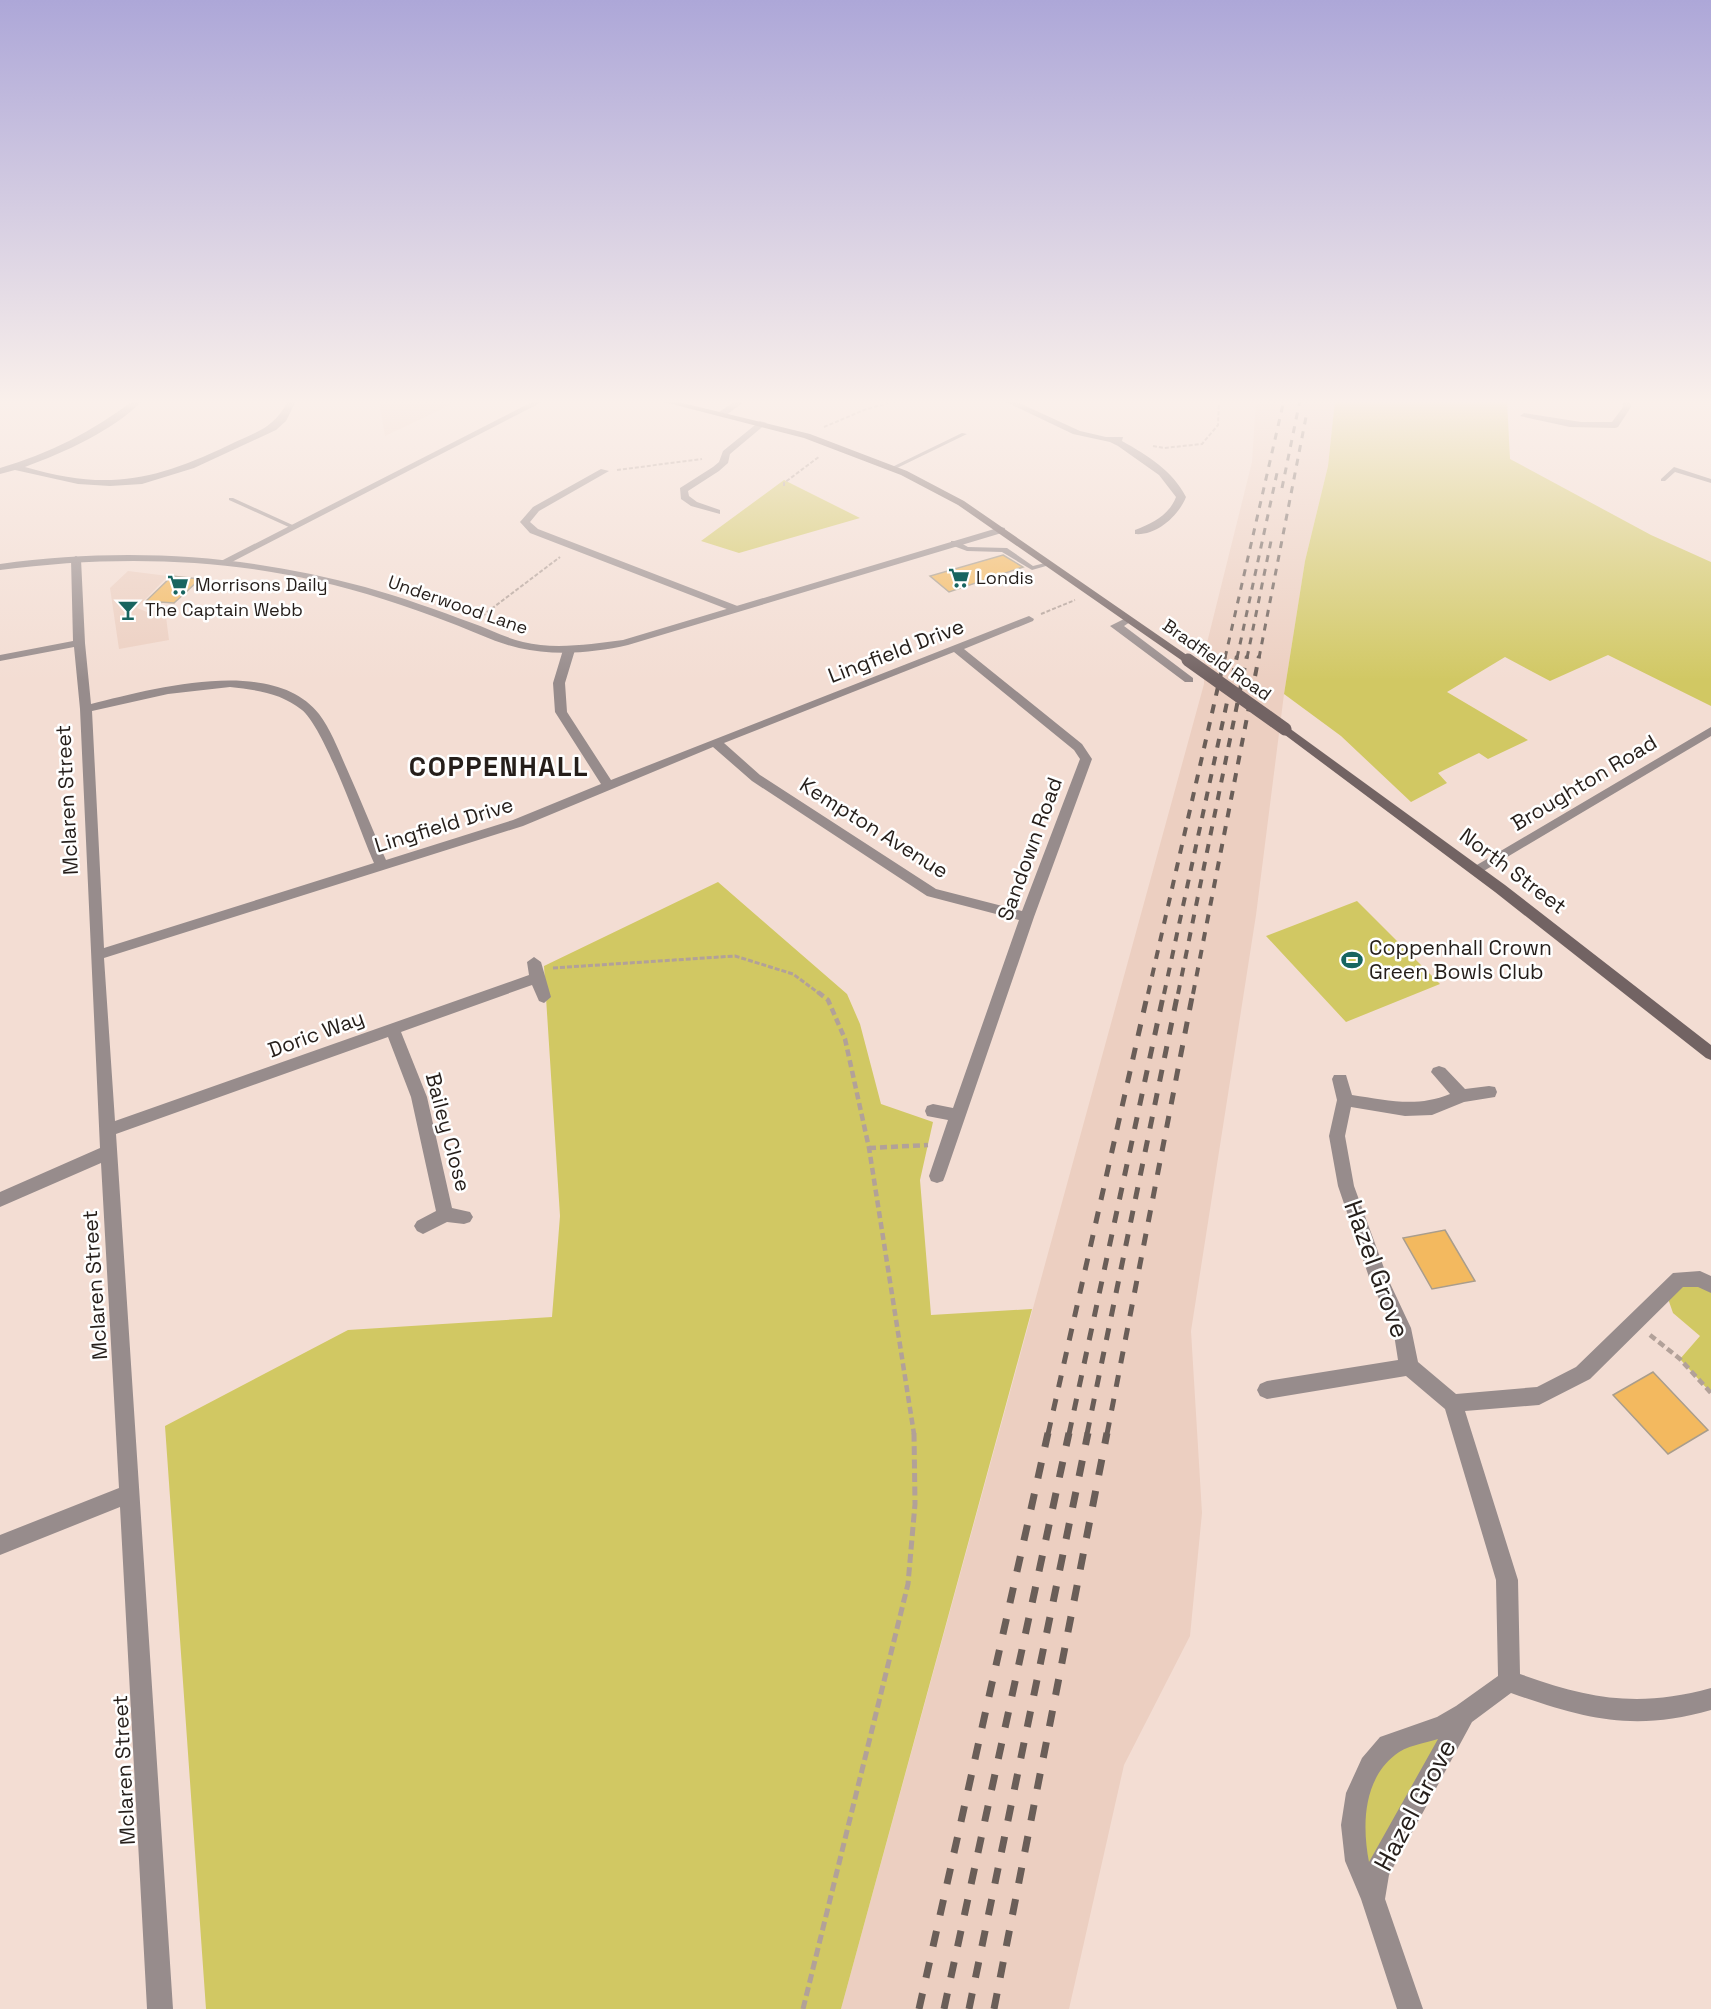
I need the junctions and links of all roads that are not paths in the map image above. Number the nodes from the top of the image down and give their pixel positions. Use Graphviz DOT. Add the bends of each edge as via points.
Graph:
graph roads {
  1 [pos="358,494"];
  2 [pos="564,494"];
  3 [pos="682,494"];
  4 [pos="943,494"];
  5 [pos="1180,494"];
  6 [pos="231,499"];
  7 [pos="706,508"];
  8 [pos="717,512"];
  9 [pos="695,516"];
  10 [pos="293,527"];
  11 [pos="1001,530"];
  12 [pos="1139,532"];
  13 [pos="954,543"];
  14 [pos="76,559"];
  15 [pos="226,561"];
  16 [pos="1049,564"];
  17 [pos="0,567"];
  18 [pos="736,609"];
  19 [pos="1029,620"];
  20 [pos="1128,620"];
  21 [pos="79,643"];
  22 [pos="956,648"];
  23 [pos="569,650"];
  24 [pos="0,658"];
  25 [pos="1189,680"];
  26 [pos="86,709"];
  27 [pos="1285,729"];
  28 [pos="1711,731"];
  29 [pos="715,742"];
  30 [pos="609,787"];
  31 [pos="382,865"];
  32 [pos="1477,869"];
  33 [pos="1027,917"];
  34 [pos="97,955"];
  35 [pos="534,962"];
  36 [pos="537,978"];
  37 [pos="544,997"];
  38 [pos="392,1028"];
  39 [pos="1711,1054"];
  40 [pos="1439,1072"];
  41 [pos="1340,1079"];
  42 [pos="1489,1092"];
  43 [pos="1462,1096"];
  44 [pos="1345,1100"];
  45 [pos="933,1111"];
  46 [pos="958,1116"];
  47 [pos="109,1130"];
  48 [pos="108,1152"];
  49 [pos="937,1176"];
  50 [pos="0,1200"];
  51 [pos="445,1214"];
  52 [pos="464,1217"];
  53 [pos="423,1226"];
  54 [pos="1711,1284"];
  55 [pos="1409,1367"];
  56 [pos="1267,1390"];
  57 [pos="1453,1403"];
  58 [pos="131,1493"];
  59 [pos="0,1545"];
  60 [pos="1509,1681"];
  61 [pos="1711,1699"];
  62 [pos="1464,1714"];
  63 [pos="1373,1899"];
  64 [pos="160,2009"];
  65 [pos="1409,2009"];
  1 -- 10 [label="street"];
  2 -- 18 [label="street" via="537,509 525,522 534,531"];
  3 -- 7 [label="street"];
  4 -- 11 [label="main road, Bradfield Road"];
  5 -- 12 [label="street" via="1179,504 1164,520"];
  6 -- 10 [label="lane"];
  7 -- 8 [label="street"];
  7 -- 9 [label="street"];
  10 -- 15 [label="street"];
  11 -- 13 [label="street, Underwood Lane"];
  11 -- 16 [label="main road, Bradfield Road"];
  13 -- 16 [label="lane" via="968,549 1004,550 1032,568"];
  13 -- 18 [label="street, Underwood Lane"];
  14 -- 15 [label="street, Underwood Lane" via="144,556"];
  14 -- 17 [label="street, Underwood Lane"];
  14 -- 21 [label="street, Mclaren Street"];
  15 -- 23 [label="street, Underwood Lane" via="351,586 520,645"];
  16 -- 20 [label="main road, Bradfield Road"];
  18 -- 23 [label="street, Underwood Lane" via="624,643"];
  19 -- 22 [label="street, Lingfield Drive"];
  20 -- 25 [label="street, Bradfield Road" via="1116,626"];
  20 -- 27 [label="main road, Bradfield Road, bridge"];
  21 -- 24 [label="street"];
  21 -- 26 [label="street, Mclaren Street"];
  22 -- 29 [label="street, Lingfield Drive"];
  22 -- 33 [label="street, Sandown Road" via="1078,747 1086,759"];
  23 -- 30 [label="street" via="559,683 561,712"];
  26 -- 31 [label="street" via="177,688 220,683 286,695 307,708 323,729"];
  26 -- 34 [label="street, Mclaren Street"];
  27 -- 32 [label="main road, North Street"];
  28 -- 32 [label="street, Broughton Road"];
  29 -- 30 [label="street, Lingfield Drive"];
  29 -- 33 [label="street, Kempton Avenue" via="756,778 932,893"];
  30 -- 31 [label="street, Lingfield Drive" via="518,823"];
  31 -- 34 [label="street, Lingfield Drive"];
  32 -- 39 [label="main road, North Street"];
  33 -- 46 [label="street, Sandown Road"];
  34 -- 47 [label="street, Mclaren Street"];
  35 -- 36 [label="street"];
  36 -- 37 [label="street"];
  36 -- 38 [label="street, Doric Way"];
  38 -- 47 [label="street, Doric Way"];
  38 -- 51 [label="street, Bailey Close" via="419,1097"];
  40 -- 43 [label="street"];
  41 -- 44 [label="street"];
  42 -- 43 [label="street"];
  43 -- 44 [label="street" via="1432,1108 1405,1109"];
  44 -- 55 [label="street, Hazel Grove" via="1337,1136 1346,1186 1379,1280 1402,1328"];
  45 -- 46 [label="street"];
  46 -- 49 [label="street, Sandown Road"];
  47 -- 48 [label="street, Mclaren Street"];
  48 -- 50 [label="street"];
  48 -- 58 [label="street, Mclaren Street"];
  51 -- 52 [label="street, Bailey Close"];
  51 -- 53 [label="street, Bailey Close"];
  54 -- 57 [label="street" via="1679,1279 1583,1373 1539,1396"];
  55 -- 56 [label="street"];
  55 -- 57 [label="street, Hazel Grove"];
  57 -- 60 [label="street" via="1507,1580"];
  58 -- 59 [label="street"];
  58 -- 64 [label="street, Mclaren Street"];
  60 -- 61 [label="street" via="1567,1702 1608,1711 1659,1711"];
  60 -- 62 [label="street, Hazel Grove"];
  62 -- 63 [label="street, Hazel Grove" via="1377,1872"];
  62 -- 63 [label="street, Hazel Grove" via="1388,1745 1370,1766 1358,1793 1353,1825 1357,1861"];
  63 -- 65 [label="street, Hazel Grove"];
}
